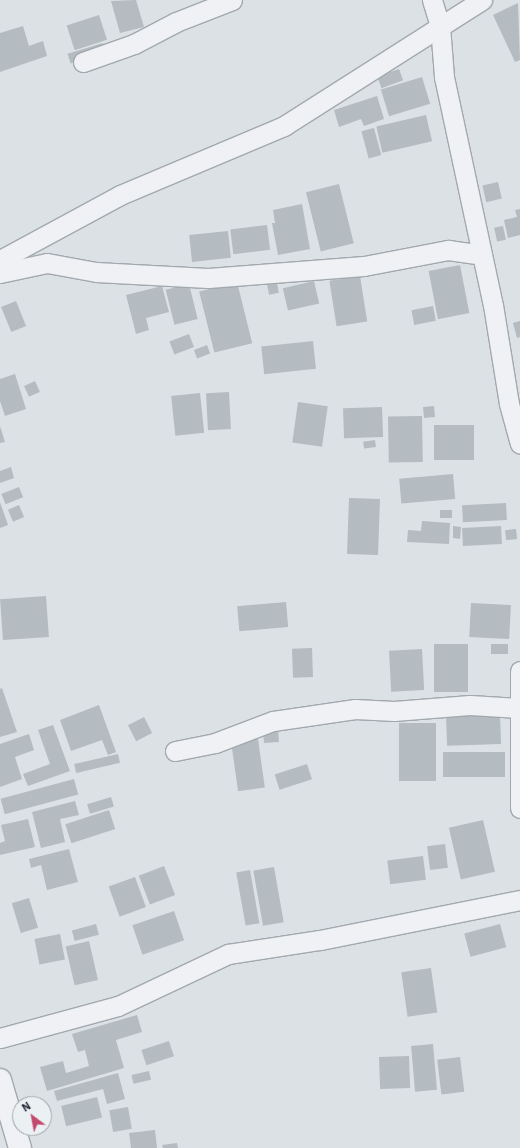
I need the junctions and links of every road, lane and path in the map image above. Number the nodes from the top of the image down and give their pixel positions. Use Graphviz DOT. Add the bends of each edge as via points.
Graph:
graph roads {
  1 [pos="232,0"];
  2 [pos="432,0"];
  3 [pos="482,0"];
  4 [pos="440,26"];
  5 [pos="83,62"];
  6 [pos="482,255"];
  7 [pos="0,260"];
  8 [pos="0,273"];
  9 [pos="514,403"];
  10 [pos="520,444"];
  11 [pos="520,671"];
  12 [pos="519,708"];
  13 [pos="519,745"];
  14 [pos="175,751"];
  15 [pos="520,808"];
  16 [pos="520,900"];
  17 [pos="0,1038"];
  18 [pos="0,1080"];
  19 [pos="20,1148"];
  1 -- 5 [label="street" via="176,22 134,44"];
  2 -- 4 [label="street"];
  3 -- 4 [label="street"];
  4 -- 6 [label="street" via="444,77"];
  4 -- 7 [label="street" via="284,126 120,195"];
  6 -- 8 [label="street" via="448,250 356,267 208,278 96,272 47,263"];
  6 -- 9 [label="street"];
  9 -- 10 [label="street"];
  11 -- 12 [label="street"];
  12 -- 13 [label="street"];
  12 -- 14 [label="street" via="470,705 394,711 354,709 273,721 216,743"];
  13 -- 15 [label="street"];
  16 -- 17 [label="street" via="320,940 228,954 118,1006"];
  18 -- 19 [label="street"];
}
